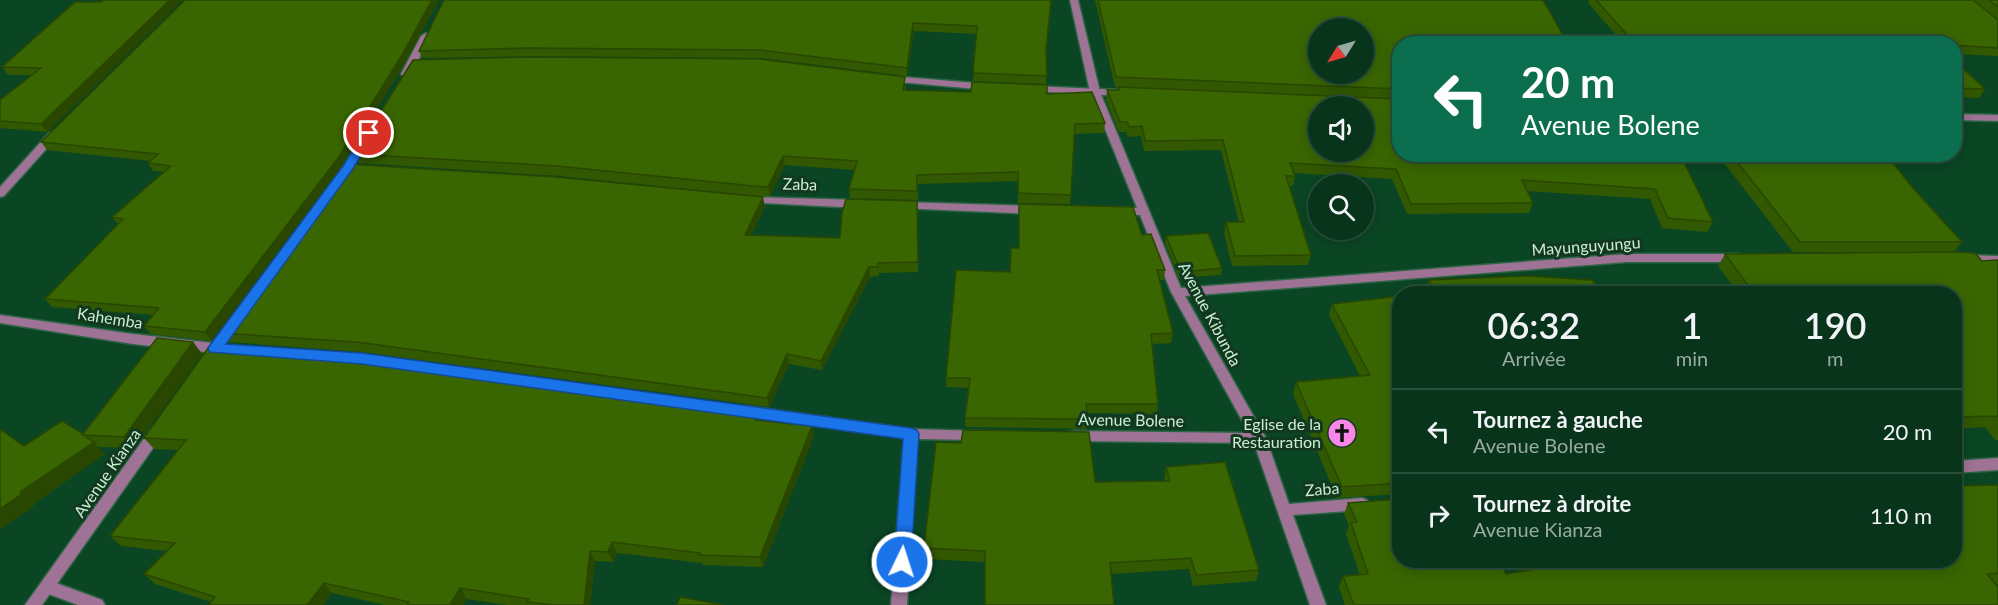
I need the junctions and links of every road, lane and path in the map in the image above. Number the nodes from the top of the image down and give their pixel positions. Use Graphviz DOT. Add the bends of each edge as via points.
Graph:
graph roads {
  1 [pos="1074,0"];
  2 [pos="433,21"];
  3 [pos="884,78"];
  4 [pos="401,83"];
  5 [pos="1000,87"];
  6 [pos="1024,89"];
  7 [pos="1095,92"];
  8 [pos="1131,94"];
  9 [pos="1962,117"];
  10 [pos="1998,118"];
  11 [pos="59,130"];
  12 [pos="371,130"];
  13 [pos="334,187"];
  14 [pos="0,195"];
  15 [pos="733,198"];
  16 [pos="871,205"];
  17 [pos="894,206"];
  18 [pos="1042,210"];
  19 [pos="1110,211"];
  20 [pos="1143,212"];
  21 [pos="1757,258"];
  22 [pos="1956,259"];
  23 [pos="1998,261"];
  24 [pos="1177,292"];
  25 [pos="0,319"];
  26 [pos="238,350"];
  27 [pos="728,409"];
  28 [pos="168,415"];
  29 [pos="911,434"];
  30 [pos="995,435"];
  31 [pos="1055,436"];
  32 [pos="1259,438"];
  33 [pos="1998,464"];
  34 [pos="1962,466"];
  35 [pos="1376,503"];
  36 [pos="1283,510"];
  37 [pos="48,587"];
  38 [pos="33,605"];
  39 [pos="97,605"];
  40 [pos="899,605"];
  41 [pos="1318,605"];
  1 -- 7 [label="street, Avenue Kibunda"];
  2 -- 4 [label="street" via="418,64"];
  3 -- 5 [label="street"];
  6 -- 7 [label="street"];
  7 -- 8 [label="street"];
  7 -- 20 [label="street, Avenue Kibunda"];
  9 -- 10 [label="street"];
  11 -- 14 [label="street"];
  12 -- 13 [label="street" via="354,168"];
  15 -- 16 [label="street, Zaba"];
  17 -- 18 [label="street"];
  19 -- 20 [label="street"];
  20 -- 24 [label="street, Avenue Kibunda"];
  21 -- 24 [label="street, Mayunguyungu" via="1627,258"];
  22 -- 23 [label="street"];
  24 -- 32 [label="street, Avenue Kibunda"];
  25 -- 26 [label="street, Kahemba"];
  27 -- 29 [label="street"];
  28 -- 37 [label="street, Avenue Kianza"];
  29 -- 30 [label="street"];
  29 -- 40 [label="street"];
  31 -- 32 [label="street, Avenue Bolene"];
  32 -- 36 [label="street, Avenue Kibunda"];
  33 -- 34 [label="street"];
  35 -- 36 [label="street, Zaba"];
  36 -- 41 [label="street, Avenue Kibunda"];
  37 -- 38 [label="street, Avenue Kianza"];
  37 -- 39 [label="street"];
}
